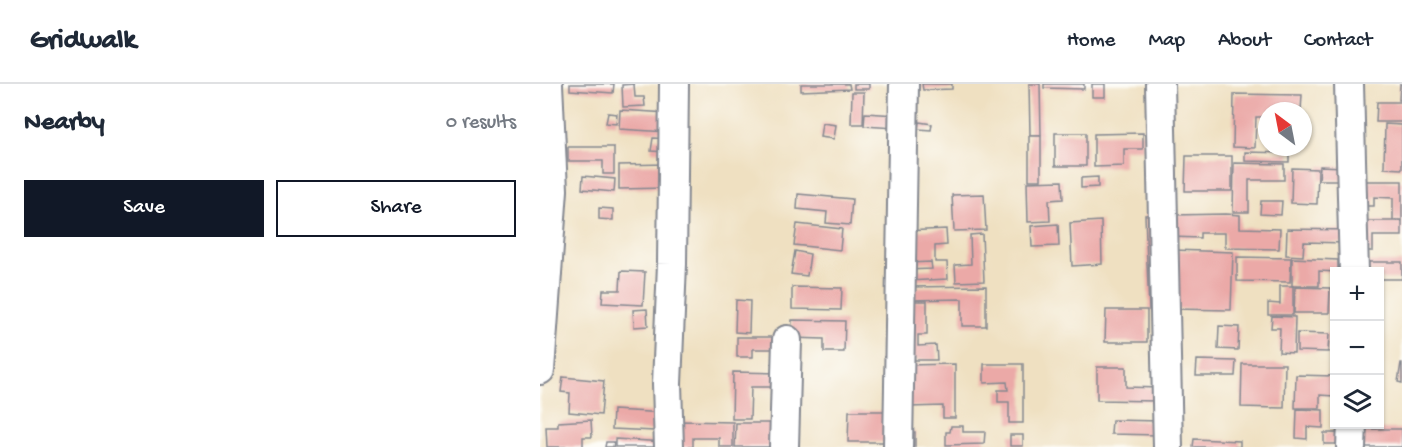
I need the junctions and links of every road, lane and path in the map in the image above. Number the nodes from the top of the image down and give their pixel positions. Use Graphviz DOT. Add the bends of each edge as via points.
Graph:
graph roads {
  1 [pos="548,84"];
  2 [pos="674,84"];
  3 [pos="904,84"];
  4 [pos="1161,84"];
  5 [pos="1349,84"];
  6 [pos="1354,267"];
  7 [pos="787,340"];
  8 [pos="540,370"];
  9 [pos="1352,429"];
  10 [pos="669,447"];
  11 [pos="784,447"];
  12 [pos="898,447"];
  13 [pos="1168,447"];
  14 [pos="1351,447"];
  1 -- 8 [label="street" via="553,190"];
  2 -- 10 [label="street"];
  3 -- 12 [label="street"];
  4 -- 13 [label="street"];
  5 -- 6 [label="street"];
  7 -- 11 [label="street"];
  9 -- 14 [label="street"];
}
